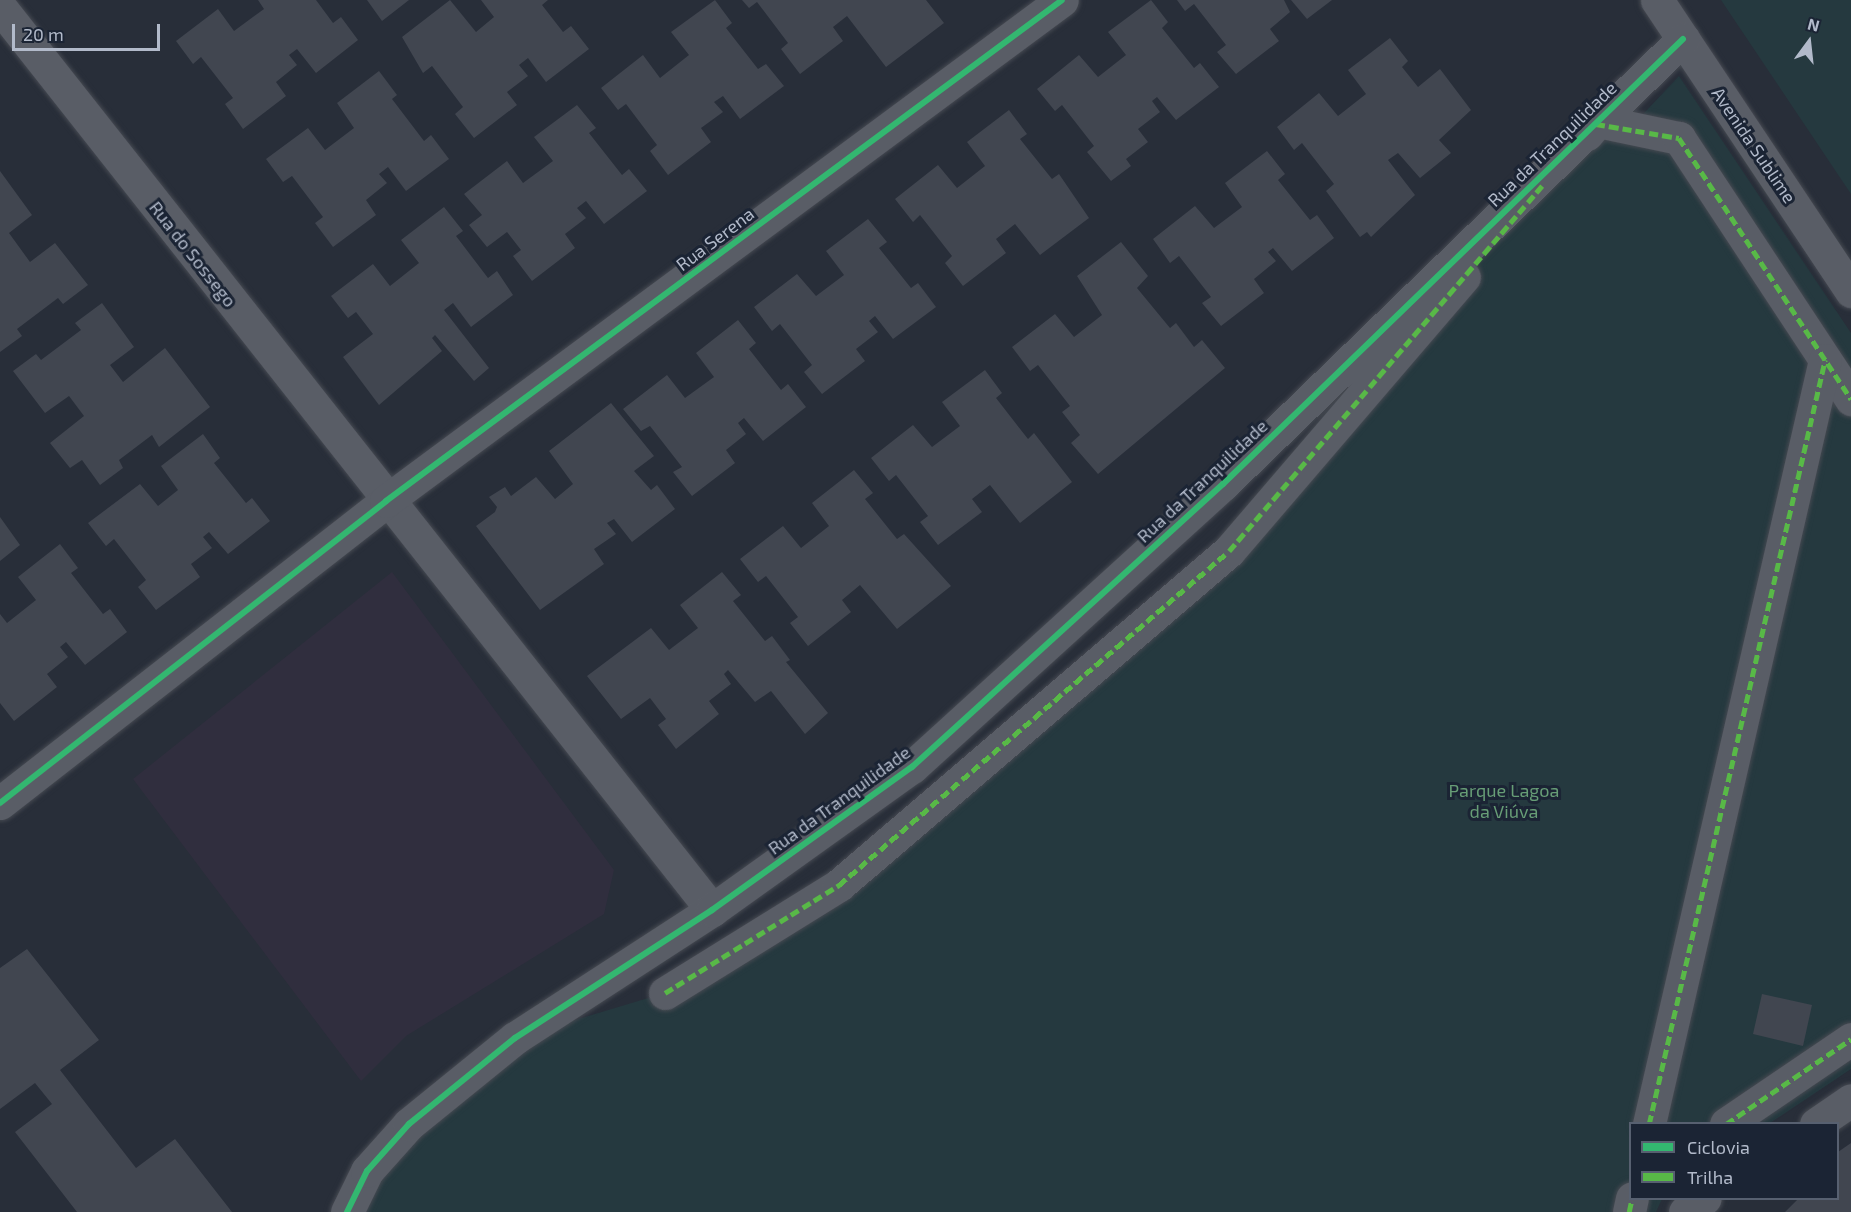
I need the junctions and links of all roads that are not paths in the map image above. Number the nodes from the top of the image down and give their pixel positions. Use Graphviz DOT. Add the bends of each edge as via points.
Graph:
graph roads {
  1 [pos="1062,0"];
  2 [pos="1657,0"];
  3 [pos="0,7"];
  4 [pos="1683,39"];
  5 [pos="1598,121"];
  6 [pos="1851,291"];
  7 [pos="1825,360"];
  8 [pos="1851,399"];
  9 [pos="386,501"];
  10 [pos="0,803"];
  11 [pos="712,910"];
  12 [pos="665,993"];
  13 [pos="1851,1039"];
  14 [pos="1851,1100"];
  15 [pos="1649,1122"];
  16 [pos="1729,1122"];
  17 [pos="1819,1122"];
  18 [pos="1702,1200"];
  19 [pos="347,1212"];
  20 [pos="1685,1212"];
  1 -- 9 [label="street, Rua Serena"];
  2 -- 4 [label="street, Avenida Sublime"];
  3 -- 9 [label="street, Rua do Sossego"];
  4 -- 5 [label="street, Rua da Tranquilidade"];
  4 -- 6 [label="street, Avenida Sublime"];
  5 -- 7 [label="street" via="1679,138"];
  5 -- 11 [label="street, Rua da Tranquilidade" via="1223,484 912,767"];
  5 -- 12 [label="street" via="1229,550 839,885"];
  7 -- 8 [label="street"];
  7 -- 15 [label="street"];
  9 -- 10 [label="street, Rua Serena"];
  9 -- 11 [label="street, Rua do Sossego"];
  11 -- 19 [label="street, Rua da Tranquilidade" via="515,1038 409,1124 367,1171"];
  13 -- 16 [label="street"];
  14 -- 17 [label="street"];
  18 -- 20 [label="street"];
}
